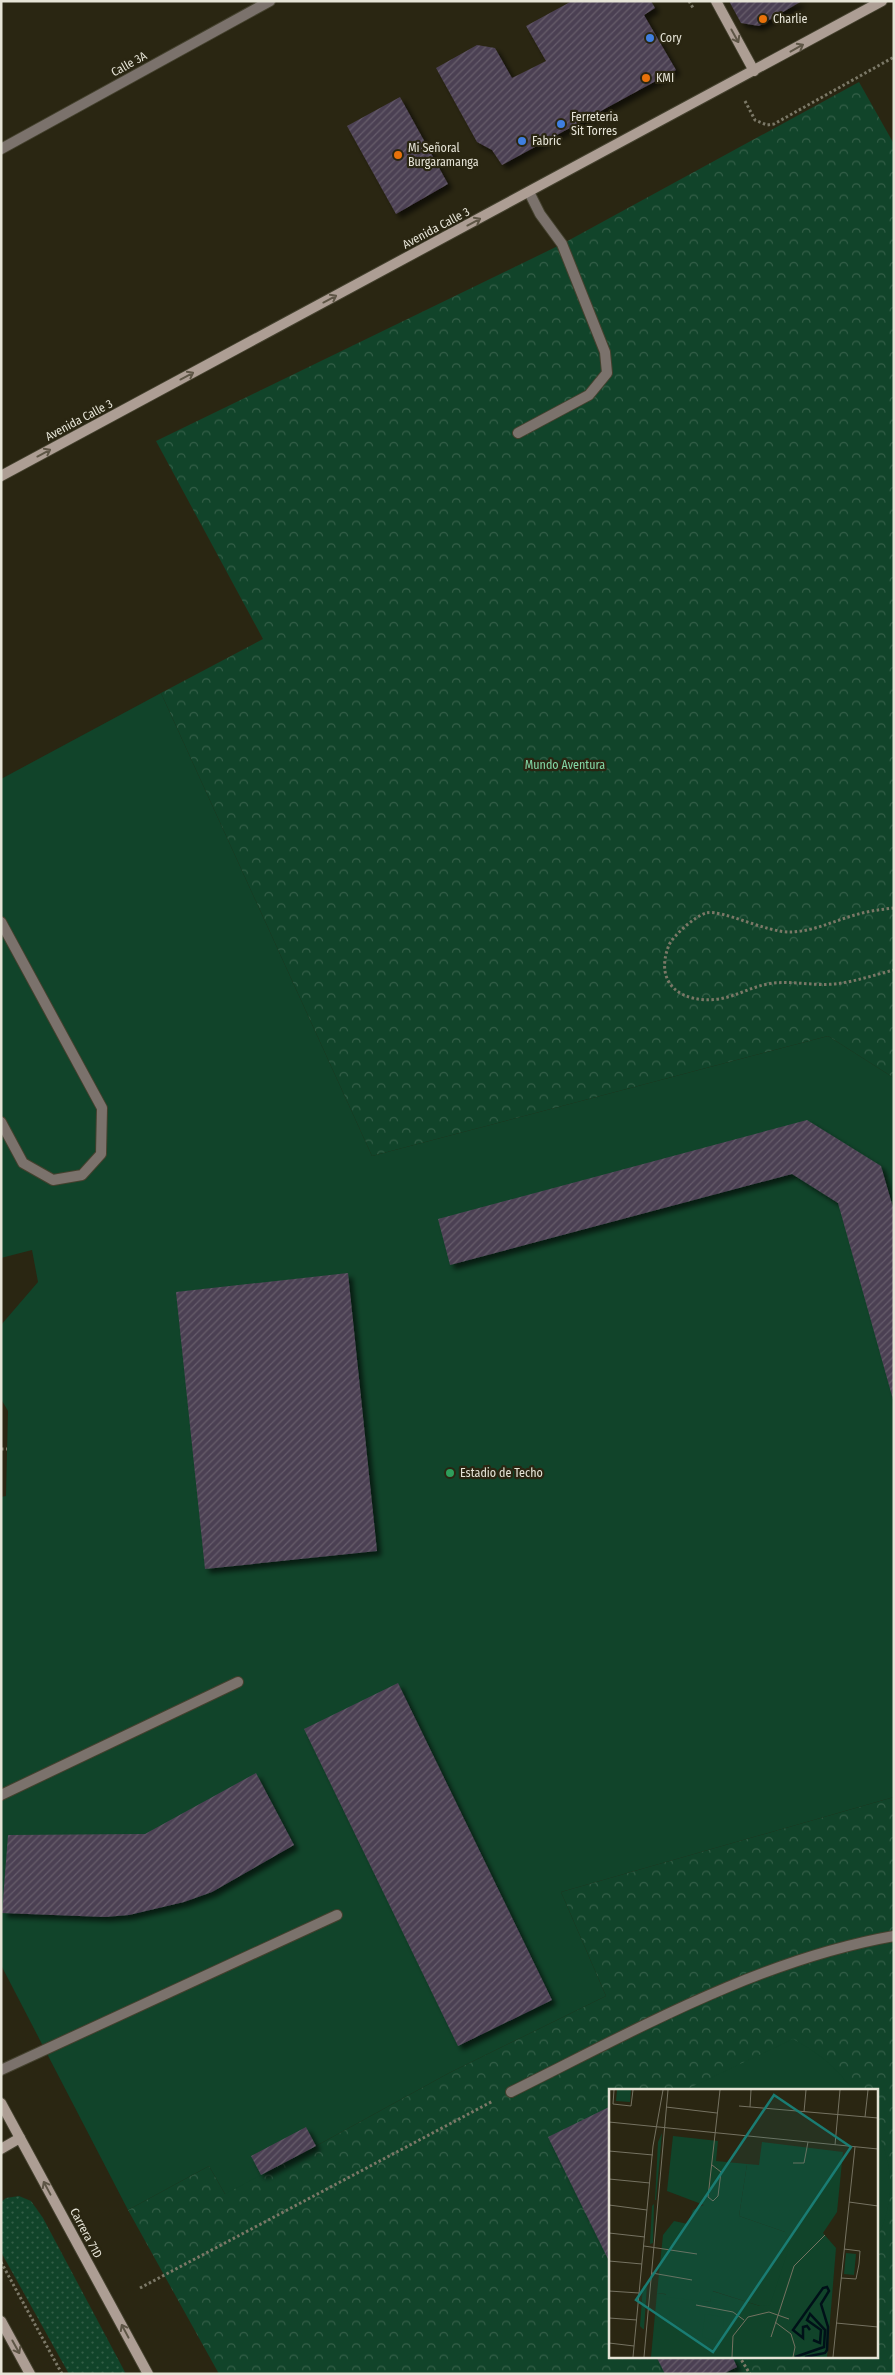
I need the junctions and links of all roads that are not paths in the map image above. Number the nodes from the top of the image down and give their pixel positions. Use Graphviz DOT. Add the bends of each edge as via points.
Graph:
graph roads {
  1 [pos="270,1"];
  2 [pos="716,1"];
  3 [pos="882,1"];
  4 [pos="754,71"];
  5 [pos="1,149"];
  6 [pos="529,192"];
  7 [pos="518,433"];
  8 [pos="1,476"];
  9 [pos="1,922"];
  10 [pos="1,1122"];
  11 [pos="238,1682"];
  12 [pos="1,1796"];
  13 [pos="337,1915"];
  14 [pos="894,1936"];
  15 [pos="1,2070"];
  16 [pos="511,2092"];
  17 [pos="1,2103"];
  18 [pos="20,2138"];
  19 [pos="1,2148"];
  20 [pos="1,2321"];
  21 [pos="30,2374"];
  22 [pos="148,2374"];
  1 -- 5 [label="street, Calle 3A"];
  2 -- 4 [label="street, one-way"];
  4 -- 3 [label="street, Avenida Calle 3, one-way"];
  4 -- 6 [label="street, Avenida Calle 3"];
  6 -- 7 [label="street" via="540,214 562,244 605,352 607,373 589,395"];
  8 -- 6 [label="street, Avenida Calle 3, one-way"];
  9 -- 10 [label="street" via="102,1108 101,1154 82,1175 53,1180 23,1163"];
  11 -- 12 [label="street"];
  13 -- 15 [label="street"];
  14 -- 16 [label="street" via="838,1948 721,1990"];
  17 -- 18 [label="street, Carrera 71D"];
  18 -- 19 [label="street"];
  22 -- 18 [label="street, Carrera 71D, one-way"];
  20 -- 21 [label="street, one-way"];
}
